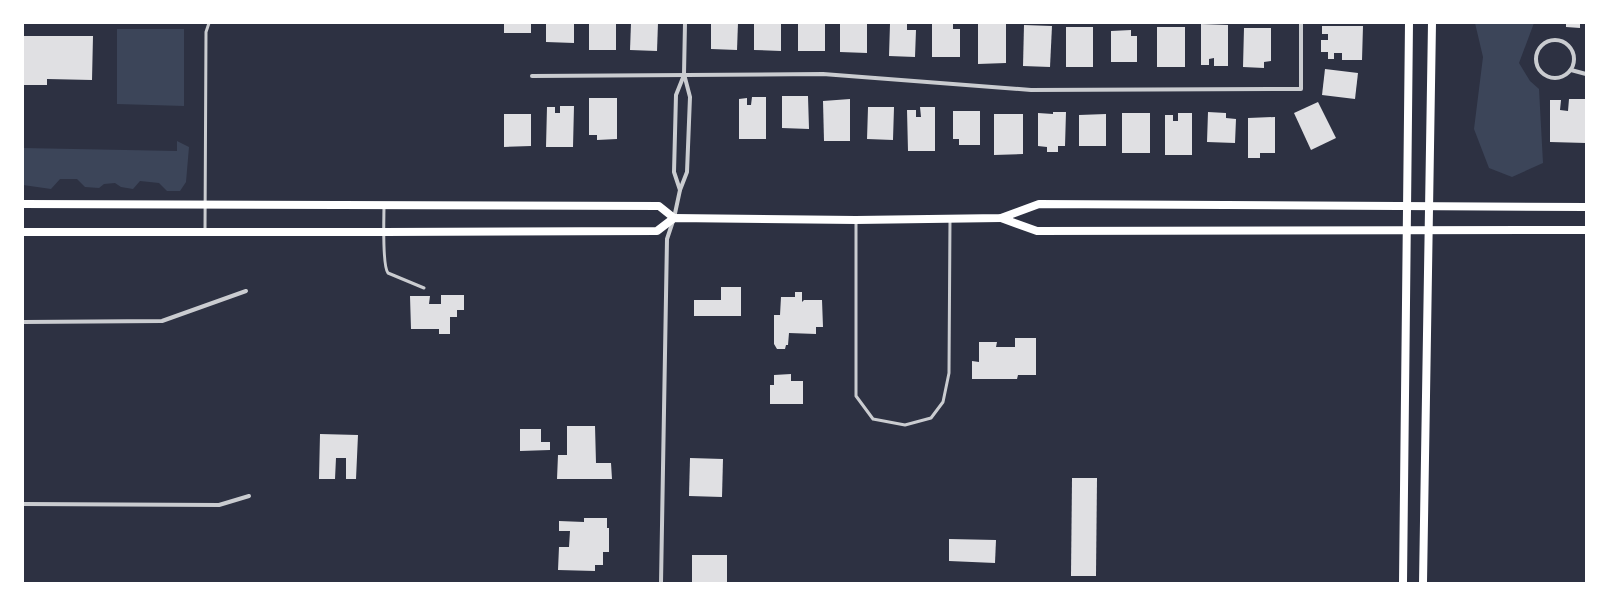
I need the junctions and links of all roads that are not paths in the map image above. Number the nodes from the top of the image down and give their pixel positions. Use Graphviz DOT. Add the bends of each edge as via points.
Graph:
graph roads {
  1 [pos="210,23"];
  2 [pos="685,23"];
  3 [pos="1301,23"];
  4 [pos="1409,23"];
  5 [pos="1432,23"];
  6 [pos="1571,70"];
  7 [pos="684,74"];
  8 [pos="1586,74"];
  9 [pos="532,76"];
  10 [pos="680,190"];
  11 [pos="23,204"];
  12 [pos="204,204"];
  13 [pos="384,205"];
  14 [pos="1407,206"];
  15 [pos="1430,206"];
  16 [pos="1586,207"];
  17 [pos="674,218"];
  18 [pos="1001,218"];
  19 [pos="950,219"];
  20 [pos="856,220"];
  21 [pos="1407,230"];
  22 [pos="1429,230"];
  23 [pos="1586,230"];
  24 [pos="23,232"];
  25 [pos="205,232"];
  26 [pos="384,232"];
  27 [pos="424,288"];
  28 [pos="246,291"];
  29 [pos="23,322"];
  30 [pos="249,496"];
  31 [pos="23,504"];
  32 [pos="661,583"];
  33 [pos="1402,583"];
  34 [pos="1423,583"];
  1 -- 12 [label="lane" via="206,32"];
  2 -- 7 [label="street"];
  3 -- 7 [label="street" via="1301,89 1031,90 824,74"];
  4 -- 14 [label="main road"];
  5 -- 15 [label="main road"];
  6 -- 6 [label="street" via="1574,57 1568,46 1557,40 1544,43 1539,48 1536,65 1543,75 1561,77"];
  6 -- 8 [label="street"];
  7 -- 9 [label="street"];
  7 -- 10 [label="street" via="690,97 687,172"];
  7 -- 10 [label="street" via="676,95 674,172"];
  10 -- 17 [label="street"];
  11 -- 12 [label="main road"];
  12 -- 13 [label="main road"];
  12 -- 25 [label="lane"];
  13 -- 17 [label="main road" via="659,206"];
  13 -- 26 [label="lane"];
  14 -- 15 [label="main road"];
  14 -- 18 [label="main road" via="1039,204"];
  14 -- 21 [label="main road"];
  15 -- 16 [label="main road"];
  15 -- 22 [label="main road"];
  17 -- 20 [label="main road"];
  17 -- 26 [label="main road" via="657,231"];
  17 -- 32 [label="street" via="667,239"];
  18 -- 19 [label="main road"];
  18 -- 21 [label="main road" via="1036,231"];
  19 -- 20 [label="main road"];
  19 -- 20 [label="lane" via="949,373 943,402 931,418 905,425 873,418 856,396"];
  21 -- 22 [label="main road"];
  21 -- 33 [label="main road"];
  22 -- 23 [label="main road"];
  22 -- 34 [label="main road"];
  24 -- 25 [label="main road"];
  25 -- 26 [label="main road"];
  26 -- 27 [label="lane" via="386,271"];
  28 -- 29 [label="street" via="162,321"];
  30 -- 31 [label="street" via="219,505"];
}
